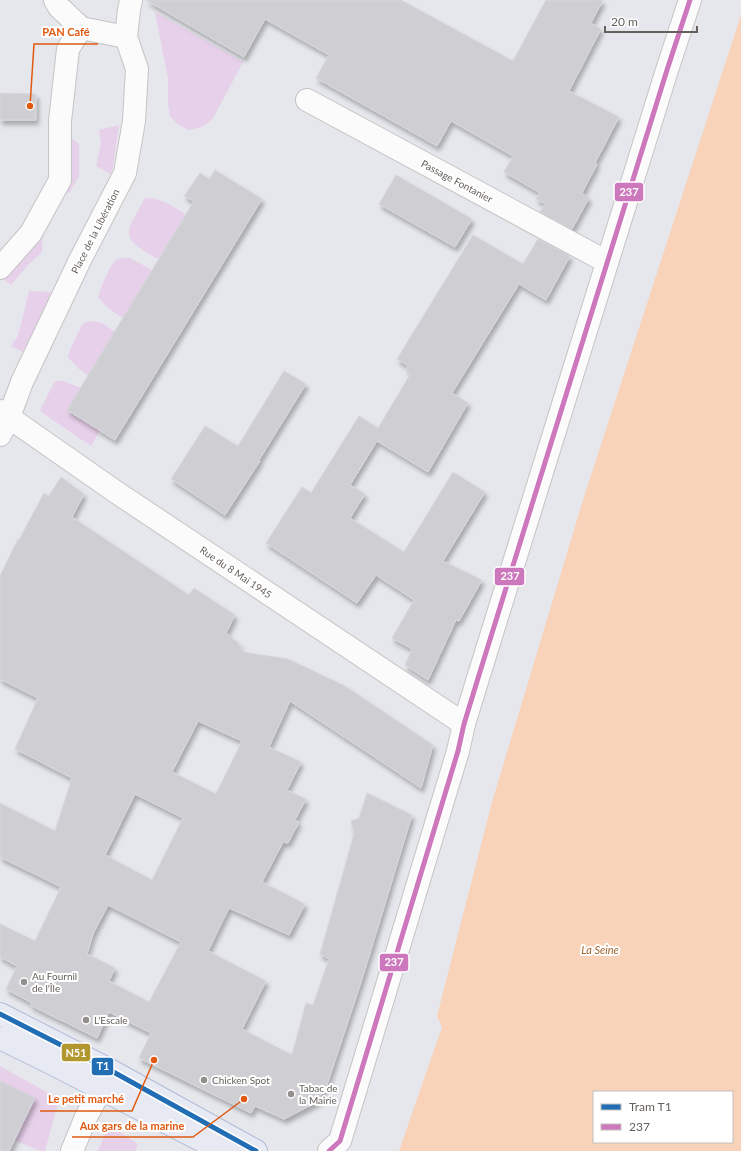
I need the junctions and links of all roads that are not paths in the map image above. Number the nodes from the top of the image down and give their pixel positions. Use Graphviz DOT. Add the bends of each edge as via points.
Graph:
graph roads {
  1 [pos="55,0"];
  2 [pos="132,0"];
  3 [pos="690,0"];
  4 [pos="81,28"];
  5 [pos="126,37"];
  6 [pos="307,100"];
  7 [pos="607,262"];
  8 [pos="0,268"];
  9 [pos="3,421"];
  10 [pos="464,724"];
  11 [pos="0,1014"];
  12 [pos="0,1038"];
  13 [pos="101,1089"];
  14 [pos="72,1151"];
  15 [pos="222,1151"];
  16 [pos="256,1151"];
  17 [pos="329,1151"];
  1 -- 4 [label="street"];
  2 -- 5 [label="street"];
  3 -- 7 [label="street"];
  4 -- 5 [label="street"];
  4 -- 8 [label="street" via="68,49 60,121 60,180 31,233"];
  5 -- 9 [label="street, Place de la Libération" via="137,69 134,121 125,173"];
  6 -- 7 [label="street, Passage Fontanier"];
  7 -- 10 [label="street"];
  9 -- 10 [label="street, Rue du 8 Mai 1945" via="123,496"];
  10 -- 17 [label="street" via="340,1140"];
  11 -- 16 [label="main road" via="108,1069"];
  12 -- 13 [label="main road"];
  13 -- 14 [label="street"];
  13 -- 15 [label="main road"];
}
